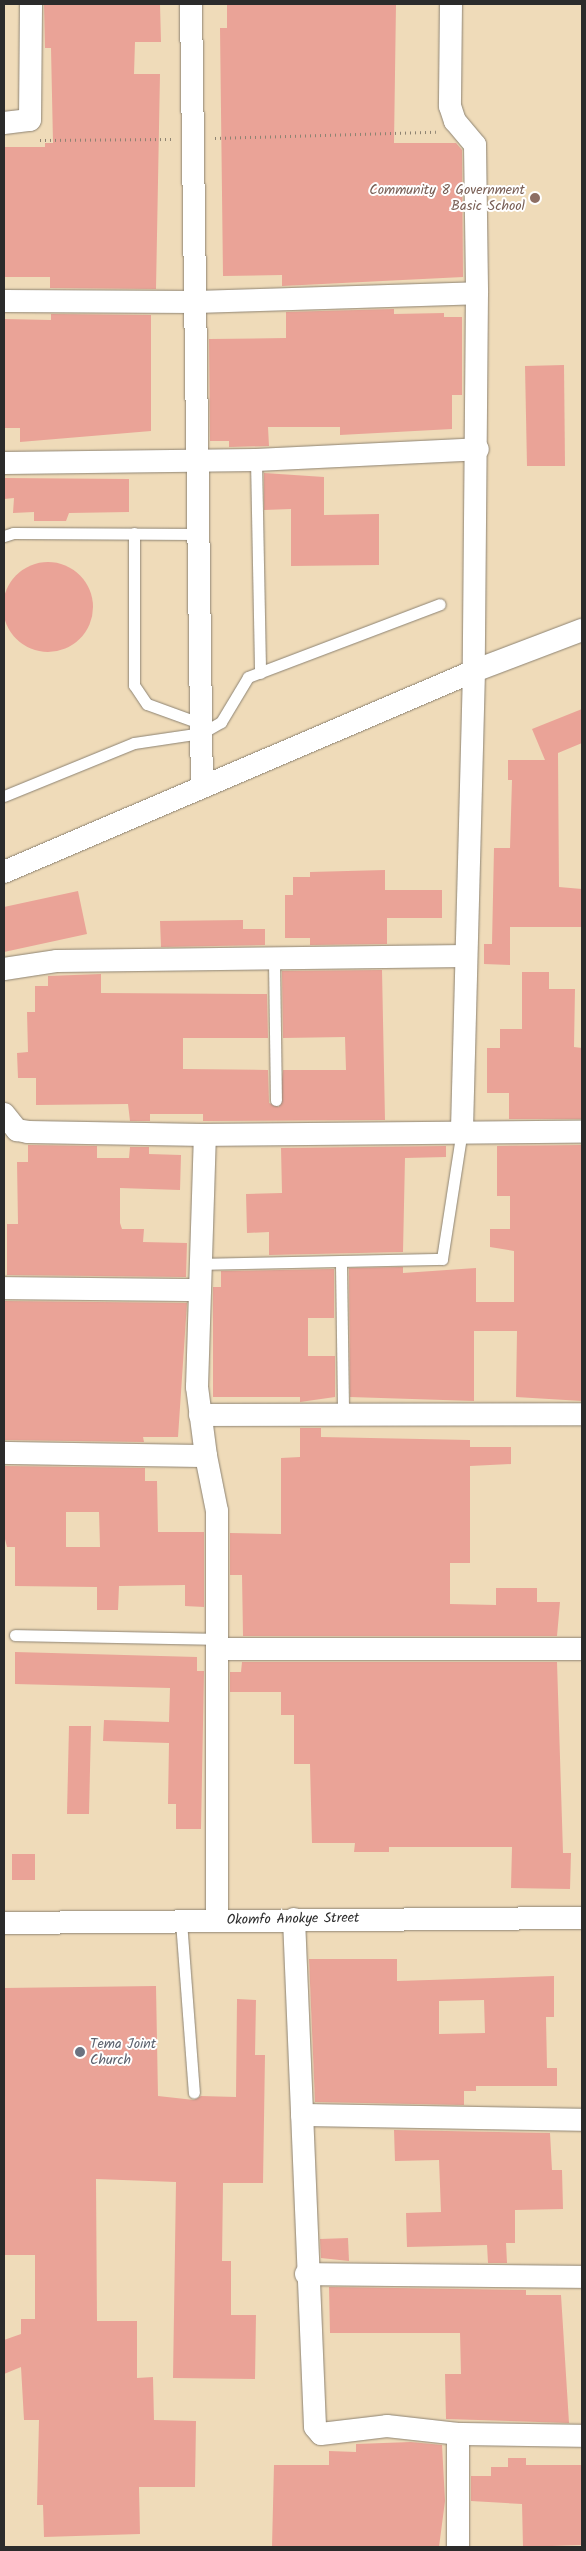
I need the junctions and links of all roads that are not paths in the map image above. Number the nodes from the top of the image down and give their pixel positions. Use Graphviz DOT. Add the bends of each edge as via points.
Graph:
graph roads {
  1 [pos="31,4"];
  2 [pos="191,4"];
  3 [pos="451,4"];
  4 [pos="4,123"];
  5 [pos="477,293"];
  6 [pos="4,301"];
  7 [pos="196,302"];
  8 [pos="478,449"];
  9 [pos="256,460"];
  10 [pos="198,461"];
  11 [pos="4,463"];
  12 [pos="134,533"];
  13 [pos="9,534"];
  14 [pos="199,534"];
  15 [pos="4,543"];
  16 [pos="440,604"];
  17 [pos="582,630"];
  18 [pos="474,671"];
  19 [pos="260,673"];
  20 [pos="202,729"];
  21 [pos="202,787"];
  22 [pos="4,796"];
  23 [pos="4,872"];
  24 [pos="466,956"];
  25 [pos="274,961"];
  26 [pos="4,969"];
  27 [pos="276,1100"];
  28 [pos="4,1114"];
  29 [pos="462,1130"];
  30 [pos="582,1132"];
  31 [pos="205,1135"];
  32 [pos="201,1264"];
  33 [pos="341,1264"];
  34 [pos="4,1288"];
  35 [pos="200,1290"];
  36 [pos="343,1414"];
  37 [pos="582,1414"];
  38 [pos="200,1415"];
  39 [pos="4,1452"];
  40 [pos="206,1456"];
  41 [pos="15,1635"];
  42 [pos="218,1644"];
  43 [pos="582,1649"];
  44 [pos="582,1918"];
  45 [pos="294,1919"];
  46 [pos="217,1920"];
  47 [pos="181,1921"];
  48 [pos="4,1923"];
  49 [pos="194,2093"];
  50 [pos="302,2115"];
  51 [pos="582,2120"];
  52 [pos="306,2274"];
  53 [pos="582,2277"];
  54 [pos="458,2434"];
  55 [pos="582,2436"];
  56 [pos="458,2547"];
  1 -- 4 [label="street" via="30,120"];
  2 -- 7 [label="street"];
  3 -- 5 [label="street" via="450,106 455,121 468,131 475,145"];
  5 -- 7 [label="street"];
  5 -- 8 [label="street"];
  6 -- 7 [label="street"];
  7 -- 10 [label="street"];
  8 -- 9 [label="street"];
  8 -- 18 [label="street"];
  9 -- 10 [label="street"];
  9 -- 19 [label="lane"];
  10 -- 11 [label="street"];
  10 -- 14 [label="street"];
  12 -- 13 [label="lane"];
  12 -- 14 [label="lane"];
  12 -- 20 [label="lane" via="134,685 147,704"];
  13 -- 15 [label="lane"];
  14 -- 20 [label="street"];
  16 -- 19 [label="lane"];
  17 -- 18 [label="street"];
  18 -- 21 [label="street"];
  18 -- 24 [label="street"];
  19 -- 20 [label="lane" via="248,677 221,722"];
  20 -- 21 [label="street"];
  20 -- 22 [label="lane" via="134,743"];
  21 -- 23 [label="street"];
  24 -- 25 [label="street"];
  24 -- 29 [label="street"];
  25 -- 26 [label="street" via="57,961"];
  25 -- 27 [label="lane"];
  28 -- 31 [label="street" via="17,1130 28,1132"];
  29 -- 30 [label="street"];
  29 -- 31 [label="street"];
  29 -- 33 [label="lane" via="442,1259"];
  31 -- 32 [label="street"];
  32 -- 33 [label="lane"];
  32 -- 35 [label="street"];
  33 -- 36 [label="lane"];
  34 -- 35 [label="street"];
  35 -- 38 [label="street"];
  36 -- 37 [label="street"];
  36 -- 38 [label="street"];
  38 -- 40 [label="street"];
  39 -- 40 [label="street"];
  40 -- 42 [label="street" via="217,1511"];
  41 -- 42 [label="lane"];
  42 -- 43 [label="street"];
  42 -- 46 [label="street"];
  44 -- 45 [label="street, Okomfo Anokye Street"];
  45 -- 46 [label="street, Okomfo Anokye Street"];
  45 -- 50 [label="street"];
  46 -- 47 [label="street, Okomfo Anokye Street"];
  47 -- 48 [label="street, Okomfo Anokye Street"];
  47 -- 49 [label="lane"];
  50 -- 51 [label="street"];
  50 -- 52 [label="street"];
  52 -- 53 [label="street"];
  52 -- 54 [label="street" via="317,2430 321,2434 387,2426"];
  54 -- 55 [label="street"];
  54 -- 56 [label="street"];
}
